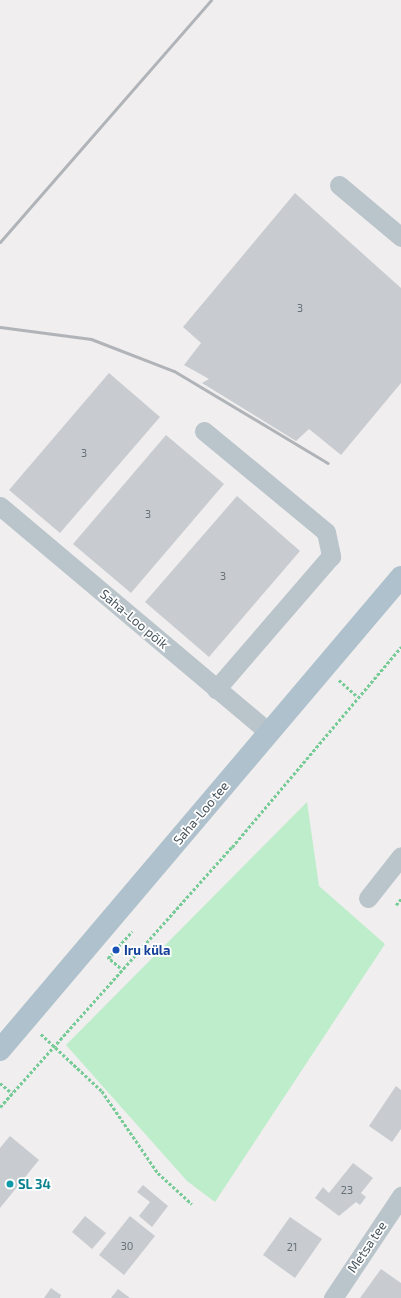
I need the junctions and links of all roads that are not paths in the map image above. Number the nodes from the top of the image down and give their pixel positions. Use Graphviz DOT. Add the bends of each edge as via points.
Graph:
graph roads {
  1 [pos="339,185"];
  2 [pos="401,237"];
  3 [pos="204,431"];
  4 [pos="0,506"];
  5 [pos="401,577"];
  6 [pos="216,689"];
  7 [pos="268,732"];
  8 [pos="401,856"];
  9 [pos="368,898"];
  10 [pos="0,1050"];
  11 [pos="401,1196"];
  12 [pos="333,1298"];
  1 -- 2 [label="street"];
  3 -- 6 [label="street" via="326,532 331,556"];
  4 -- 6 [label="street, Saha-Loo põik"];
  5 -- 7 [label="main road, Saha-Loo tee"];
  6 -- 7 [label="street, Saha-Loo põik"];
  7 -- 10 [label="main road, Saha-Loo tee"];
  8 -- 9 [label="street"];
  11 -- 12 [label="street, Metsa tee"];
}
